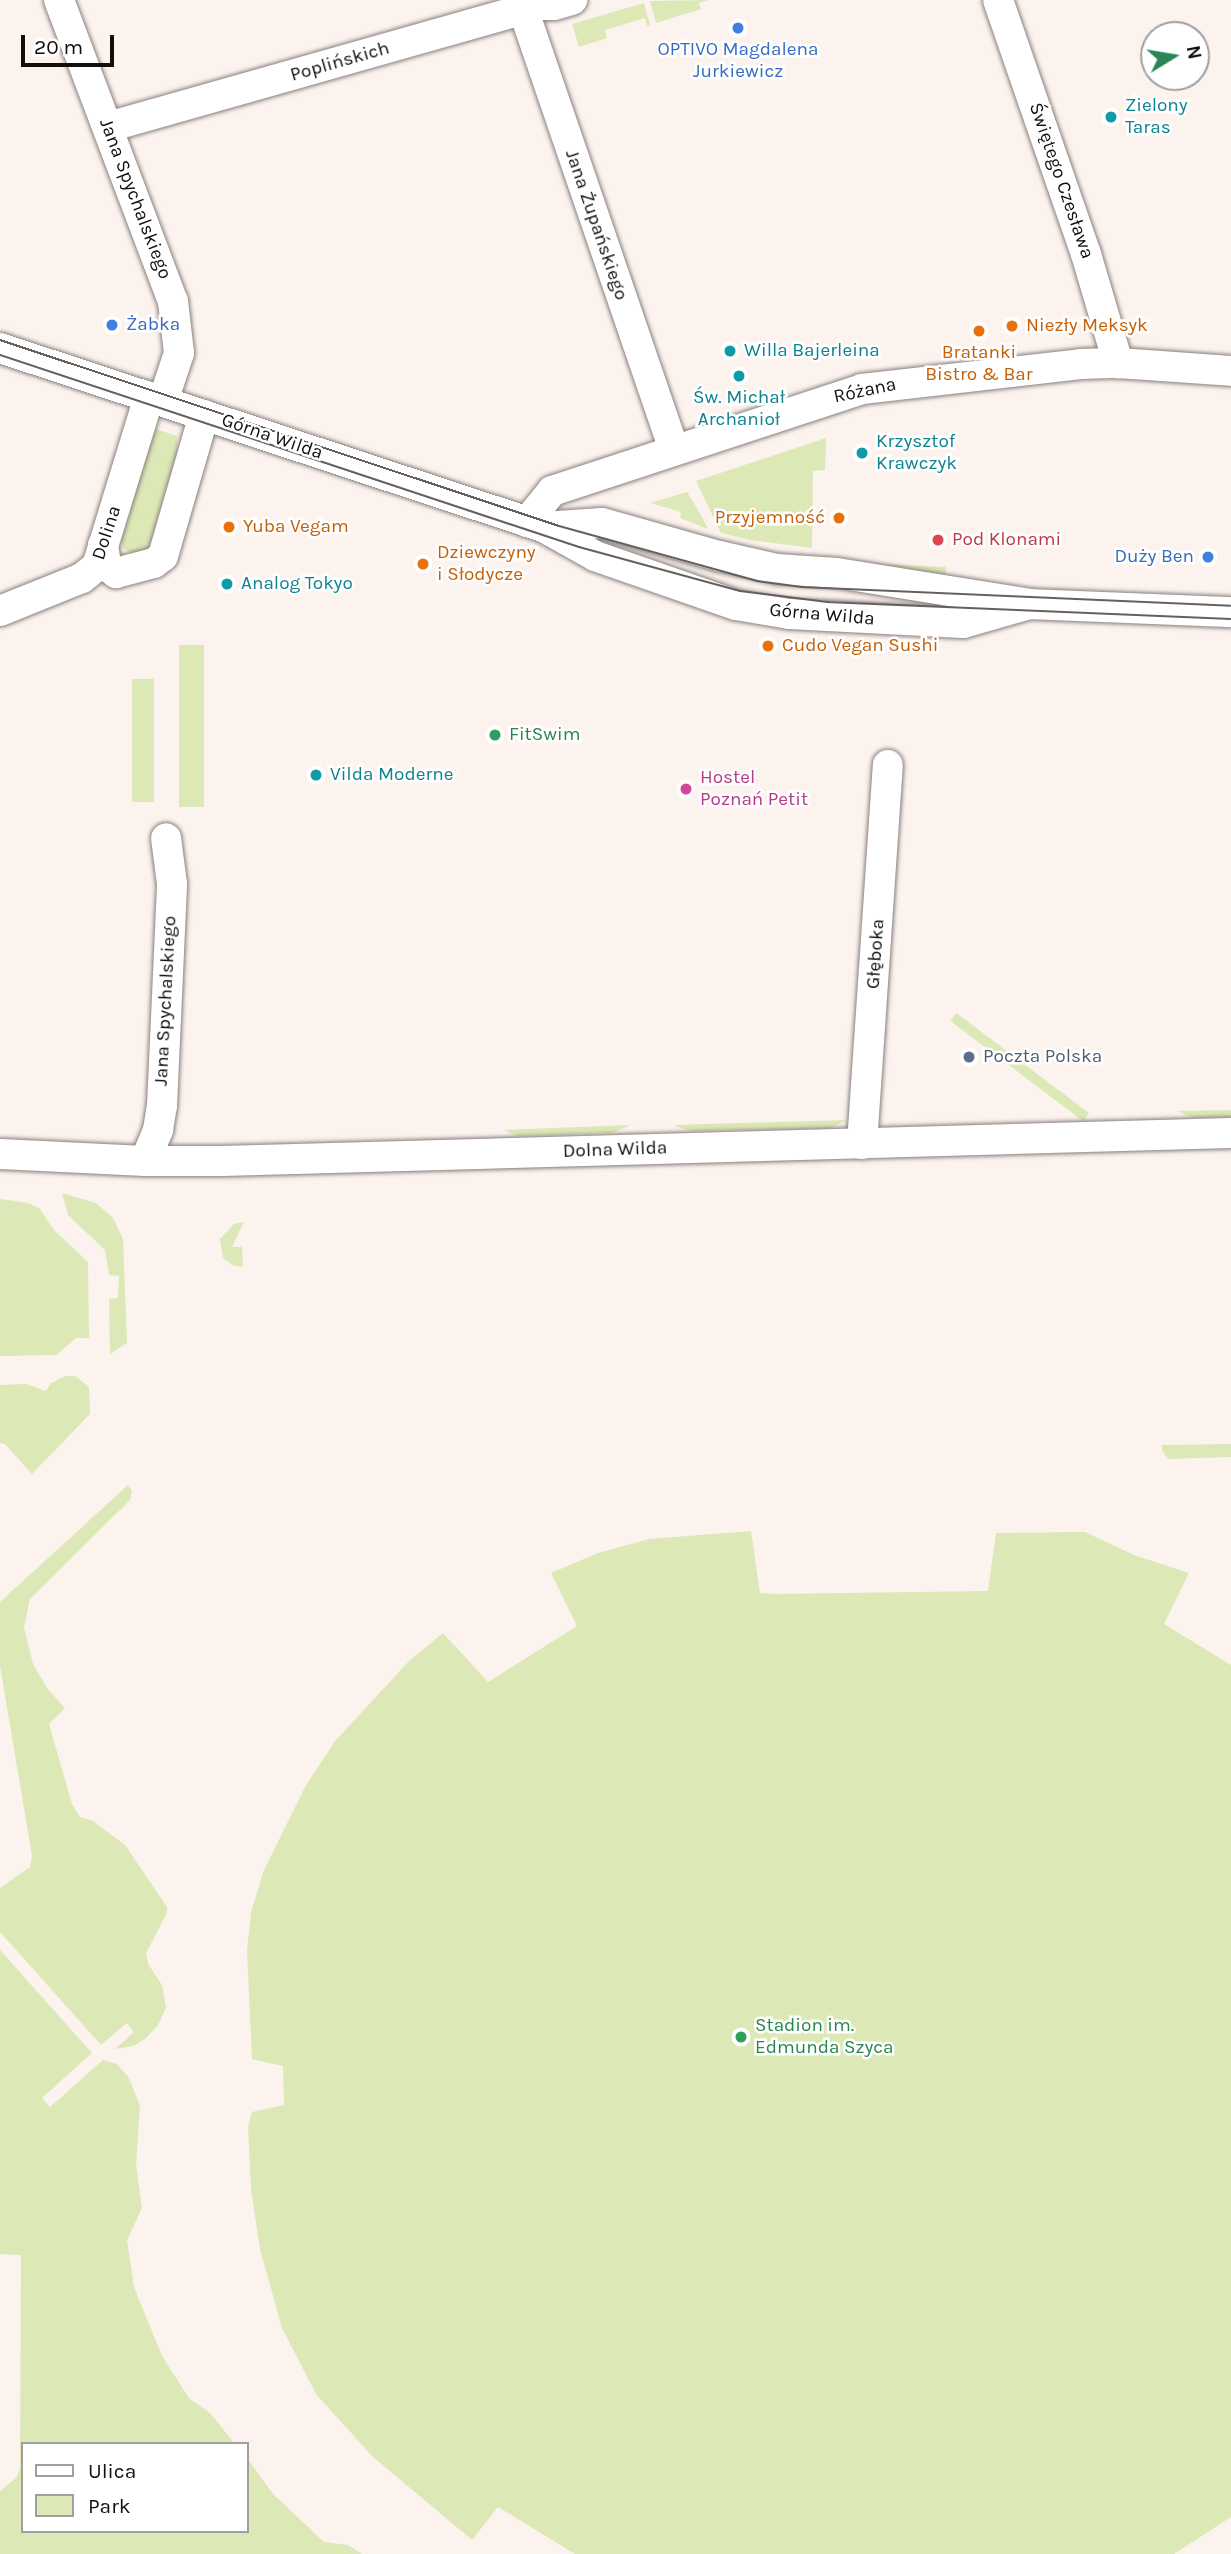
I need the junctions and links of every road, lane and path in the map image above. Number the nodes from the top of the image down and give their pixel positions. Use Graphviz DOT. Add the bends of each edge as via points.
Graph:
graph roads {
  1 [pos="59,0"];
  2 [pos="572,0"];
  3 [pos="998,0"];
  4 [pos="522,5"];
  5 [pos="108,127"];
  6 [pos="0,348"];
  7 [pos="1118,363"];
  8 [pos="1231,370"];
  9 [pos="156,399"];
  10 [pos="204,415"];
  11 [pos="674,449"];
  12 [pos="535,525"];
  13 [pos="103,545"];
  14 [pos="1030,604"];
  15 [pos="0,611"];
  16 [pos="1231,612"];
  17 [pos="888,765"];
  18 [pos="166,838"];
  19 [pos="1231,1133"];
  20 [pos="862,1144"];
  21 [pos="0,1154"];
  22 [pos="145,1161"];
  1 -- 5 [label="street, Jana Spychalskiego"];
  2 -- 4 [label="street, Poplińskich"];
  3 -- 7 [label="street, Świętego Czesława" via="1086,254"];
  4 -- 5 [label="street, Poplińskich"];
  4 -- 11 [label="street, Jana Żupańskiego"];
  5 -- 9 [label="street, Jana Spychalskiego" via="173,301 179,353"];
  6 -- 9 [label="street, Górna Wilda"];
  7 -- 8 [label="street, Różana"];
  7 -- 11 [label="street, Różana" via="862,389"];
  9 -- 10 [label="street, Górna Wilda"];
  9 -- 13 [label="street, Dolina"];
  10 -- 12 [label="street, Górna Wilda"];
  10 -- 13 [label="street" via="163,556 154,563 116,573 106,565"];
  11 -- 12 [label="street, Różana" via="551,491"];
  12 -- 14 [label="street, Górna Wilda" via="603,523 777,569 837,573"];
  12 -- 14 [label="street, Górna Wilda" via="595,556 754,609 963,623"];
  13 -- 15 [label="street, Dolina" via="97,566 87,575"];
  14 -- 16 [label="street, Górna Wilda"];
  17 -- 20 [label="street, Głęboka"];
  18 -- 22 [label="street, Jana Spychalskiego" via="172,884 162,1106"];
  19 -- 20 [label="street, Dolna Wilda"];
  20 -- 22 [label="street, Dolna Wilda"];
  21 -- 22 [label="street, Dolna Wilda"];
}
